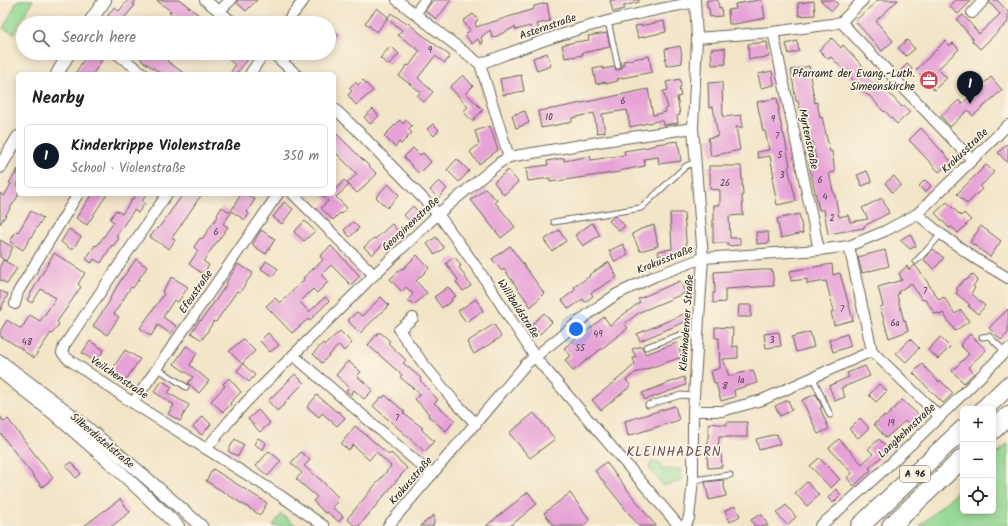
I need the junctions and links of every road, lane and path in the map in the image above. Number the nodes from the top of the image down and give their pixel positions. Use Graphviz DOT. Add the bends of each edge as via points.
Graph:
graph roads {
  1 [pos="105,0"];
  2 [pos="205,0"];
  3 [pos="230,0"];
  4 [pos="304,0"];
  5 [pos="397,0"];
  6 [pos="425,0"];
  7 [pos="863,0"];
  8 [pos="984,0"];
  9 [pos="695,1"];
  10 [pos="219,11"];
  11 [pos="972,13"];
  12 [pos="415,14"];
  13 [pos="94,16"];
  14 [pos="225,16"];
  15 [pos="291,16"];
  16 [pos="608,21"];
  17 [pos="841,22"];
  18 [pos="773,32"];
  19 [pos="697,38"];
  20 [pos="65,60"];
  21 [pos="125,60"];
  22 [pos="259,60"];
  23 [pos="280,60"];
  24 [pos="480,64"];
  25 [pos="618,66"];
  26 [pos="57,72"];
  27 [pos="141,72"];
  28 [pos="251,72"];
  29 [pos="294,72"];
  30 [pos="336,110"];
  31 [pos="1008,125"];
  32 [pos="693,128"];
  33 [pos="16,139"];
  34 [pos="509,157"];
  35 [pos="972,160"];
  36 [pos="696,162"];
  37 [pos="0,166"];
  38 [pos="77,196"];
  39 [pos="166,196"];
  40 [pos="277,196"];
  41 [pos="295,196"];
  42 [pos="438,214"];
  43 [pos="917,214"];
  44 [pos="554,222"];
  45 [pos="941,234"];
  46 [pos="849,246"];
  47 [pos="819,250"];
  48 [pos="703,258"];
  49 [pos="916,261"];
  50 [pos="374,275"];
  51 [pos="1008,278"];
  52 [pos="15,304"];
  53 [pos="413,318"];
  54 [pos="698,334"];
  55 [pos="982,337"];
  56 [pos="646,347"];
  57 [pos="1006,350"];
  58 [pos="872,351"];
  59 [pos="293,355"];
  60 [pos="535,357"];
  61 [pos="0,361"];
  62 [pos="157,368"];
  63 [pos="0,372"];
  64 [pos="812,378"];
  65 [pos="1008,386"];
  66 [pos="186,387"];
  67 [pos="694,396"];
  68 [pos="133,403"];
  69 [pos="648,405"];
  70 [pos="987,406"];
  71 [pos="693,411"];
  72 [pos="830,415"];
  73 [pos="1008,416"];
  74 [pos="940,417"];
  75 [pos="476,424"];
  76 [pos="996,427"];
  77 [pos="960,432"];
  78 [pos="206,449"];
  79 [pos="960,461"];
  80 [pos="432,475"];
  81 [pos="730,475"];
  82 [pos="693,480"];
  83 [pos="918,501"];
  84 [pos="861,524"];
  85 [pos="178,526"];
  86 [pos="201,526"];
  87 [pos="324,526"];
  88 [pos="388,526"];
  89 [pos="679,526"];
  90 [pos="685,526"];
  91 [pos="820,526"];
  92 [pos="891,526"];
  93 [pos="896,526"];
  1 -- 13 [label="street"];
  2 -- 10 [label="street"];
  3 -- 10 [label="street"];
  4 -- 15 [label="street"];
  5 -- 12 [label="street"];
  6 -- 12 [label="street"];
  7 -- 17 [label="street"];
  8 -- 11 [label="street"];
  9 -- 16 [label="street, Asternstraße"];
  9 -- 19 [label="street, Kleinhaderner Straße"];
  10 -- 14 [label="street"];
  12 -- 24 [label="street"];
  16 -- 24 [label="street, Asternstraße"];
  16 -- 25 [label="lane"];
  17 -- 18 [label="street"];
  17 -- 35 [label="street"];
  18 -- 19 [label="street"];
  18 -- 47 [label="street, Myrtenstraße"];
  19 -- 32 [label="street, Kleinhaderner Straße"];
  20 -- 26 [label="street"];
  21 -- 27 [label="street"];
  22 -- 28 [label="street"];
  23 -- 29 [label="street"];
  24 -- 34 [label="street"];
  30 -- 42 [label="street, Willibaldstraße"];
  31 -- 35 [label="street, Krokusstraße"];
  32 -- 34 [label="street, Georginenstraße"];
  32 -- 36 [label="street, Kleinhaderner Straße"];
  33 -- 37 [label="street"];
  34 -- 42 [label="street, Georginenstraße" via="499,162"];
  35 -- 43 [label="street, Krokusstraße"];
  36 -- 44 [label="lane" via="686,166 641,208"];
  36 -- 48 [label="street, Kleinhaderner Straße"];
  38 -- 52 [label="street" via="18,292"];
  39 -- 68 [label="street, Veilchenstraße" via="64,346 62,354"];
  40 -- 62 [label="street, Efeustraße"];
  41 -- 50 [label="street"];
  42 -- 50 [label="street, Georginenstraße"];
  42 -- 60 [label="street, Willibaldstraße" via="480,272"];
  43 -- 45 [label="street"];
  43 -- 46 [label="street, Krokusstraße"];
  45 -- 49 [label="lane"];
  45 -- 51 [label="street"];
  46 -- 47 [label="street, Krokusstraße"];
  46 -- 58 [label="street"];
  47 -- 48 [label="street, Krokusstraße"];
  48 -- 54 [label="street, Kleinhaderner Straße"];
  48 -- 60 [label="street, Krokusstraße" via="617,294"];
  50 -- 59 [label="street, Georginenstraße"];
  53 -- 75 [label="street" via="399,330 422,362"];
  54 -- 56 [label="lane" via="685,333"];
  54 -- 67 [label="street, Kleinhaderner Straße"];
  55 -- 57 [label="lane" via="989,336"];
  57 -- 74 [label="street, Langbehnstraße"];
  58 -- 64 [label="street"];
  58 -- 74 [label="street"];
  59 -- 78 [label="street, Georginenstraße" via="230,420"];
  59 -- 80 [label="street"];
  60 -- 75 [label="street, Krokusstraße" via="526,364"];
  60 -- 89 [label="street, Willibaldstraße"];
  61 -- 86 [label="street, Silberdistelstraße" via="73,416"];
  62 -- 66 [label="lane"];
  62 -- 68 [label="street, Efeustraße"];
  63 -- 85 [label="street, Silberdistelstraße" via="53,413"];
  64 -- 71 [label="street" via="762,400 722,411"];
  64 -- 72 [label="lane"];
  65 -- 70 [label="highway"];
  67 -- 69 [label="lane" via="681,395"];
  67 -- 71 [label="street, Kleinhaderner Straße"];
  68 -- 78 [label="street, Veilchenstraße"];
  71 -- 82 [label="street, Kleinhaderner Straße"];
  73 -- 76 [label="highway"];
  74 -- 91 [label="street, Langbehnstraße"];
  75 -- 80 [label="street, Krokusstraße"];
  77 -- 84 [label="highway, A 96"];
  78 -- 87 [label="street, Veilchenstraße"];
  79 -- 83 [label="highway, A 96"];
  80 -- 88 [label="street, Krokusstraße"];
  81 -- 82 [label="lane"];
  82 -- 90 [label="street, Kleinhaderner Straße" via="689,518"];
  83 -- 92 [label="highway, A 96"];
  83 -- 93 [label="highway"];
}
